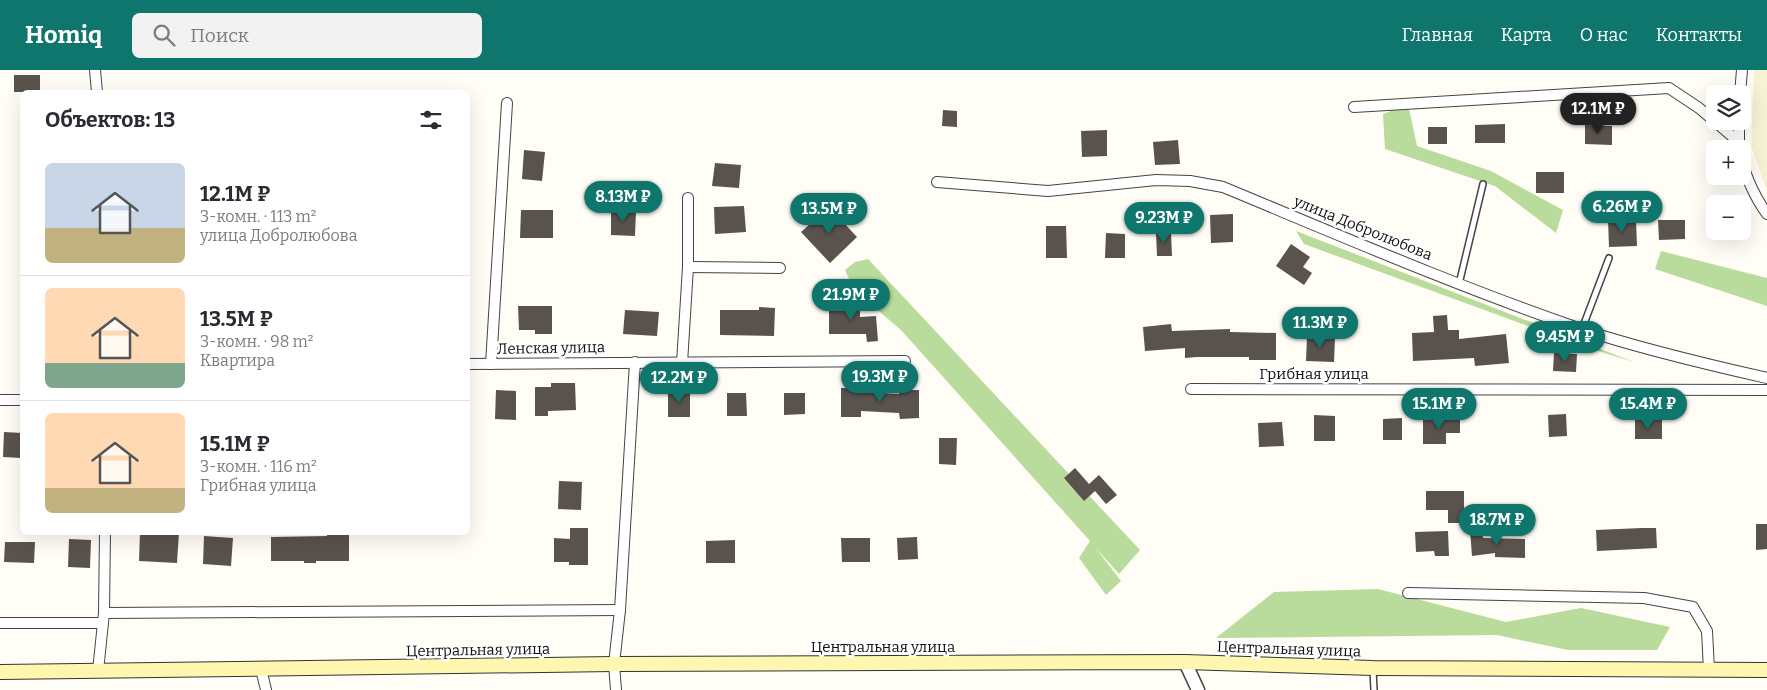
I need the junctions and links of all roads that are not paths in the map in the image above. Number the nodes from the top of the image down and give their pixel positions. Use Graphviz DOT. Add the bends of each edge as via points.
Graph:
graph roads {
  1 [pos="95,70"];
  2 [pos="1742,70"];
  3 [pos="1741,85"];
  4 [pos="98,90"];
  5 [pos="507,103"];
  6 [pos="1354,108"];
  7 [pos="1733,140"];
  8 [pos="937,182"];
  9 [pos="1483,184"];
  10 [pos="1751,184"];
  11 [pos="688,198"];
  12 [pos="1767,214"];
  13 [pos="1609,258"];
  14 [pos="688,268"];
  15 [pos="780,268"];
  16 [pos="1459,284"];
  17 [pos="1582,329"];
  18 [pos="905,361"];
  19 [pos="635,362"];
  20 [pos="682,362"];
  21 [pos="470,364"];
  22 [pos="491,364"];
  23 [pos="1767,378"];
  24 [pos="1191,389"];
  25 [pos="1767,390"];
  26 [pos="0,400"];
  27 [pos="20,400"];
  28 [pos="105,535"];
  29 [pos="1408,593"];
  30 [pos="620,610"];
  31 [pos="104,618"];
  32 [pos="0,623"];
  33 [pos="1185,662"];
  34 [pos="614,664"];
  35 [pos="1373,668"];
  36 [pos="261,669"];
  37 [pos="1709,670"];
  38 [pos="1767,670"];
  39 [pos="98,671"];
  40 [pos="0,672"];
  41 [pos="266,690"];
  42 [pos="616,690"];
  43 [pos="1198,690"];
  44 [pos="1374,690"];
  1 -- 4 [label="street"];
  2 -- 3 [label="street"];
  5 -- 22 [label="street"];
  6 -- 7 [label="street" via="1669,88 1699,108"];
  8 -- 16 [label="street, улица Добролюбова" via="1048,191 1156,180 1190,181 1223,187"];
  9 -- 16 [label="lane"];
  10 -- 12 [label="street"];
  11 -- 14 [label="street"];
  13 -- 17 [label="lane"];
  14 -- 15 [label="street"];
  14 -- 20 [label="street"];
  16 -- 17 [label="street, улица Добролюбова"];
  17 -- 23 [label="street, улица Добролюбова"];
  18 -- 20 [label="street, Ленская улица"];
  19 -- 20 [label="street, Ленская улица"];
  19 -- 22 [label="street, Ленская улица"];
  19 -- 30 [label="street"];
  21 -- 22 [label="street, Ленская улица"];
  24 -- 25 [label="street, Грибная улица"];
  26 -- 27 [label="street"];
  28 -- 31 [label="street"];
  29 -- 37 [label="street" via="1644,598 1693,607 1707,631"];
  30 -- 31 [label="street"];
  30 -- 34 [label="street"];
  31 -- 32 [label="street"];
  31 -- 39 [label="street"];
  33 -- 34 [label="main road, Центральная улица"];
  33 -- 35 [label="main road, Центральная улица"];
  33 -- 43 [label="street"];
  34 -- 36 [label="main road, Центральная улица"];
  34 -- 42 [label="street"];
  35 -- 37 [label="main road, Центральная улица"];
  35 -- 44 [label="lane"];
  36 -- 39 [label="main road, Центральная улица"];
  36 -- 41 [label="street"];
  37 -- 38 [label="main road, Центральная улица"];
  39 -- 40 [label="main road, Центральная улица"];
}
